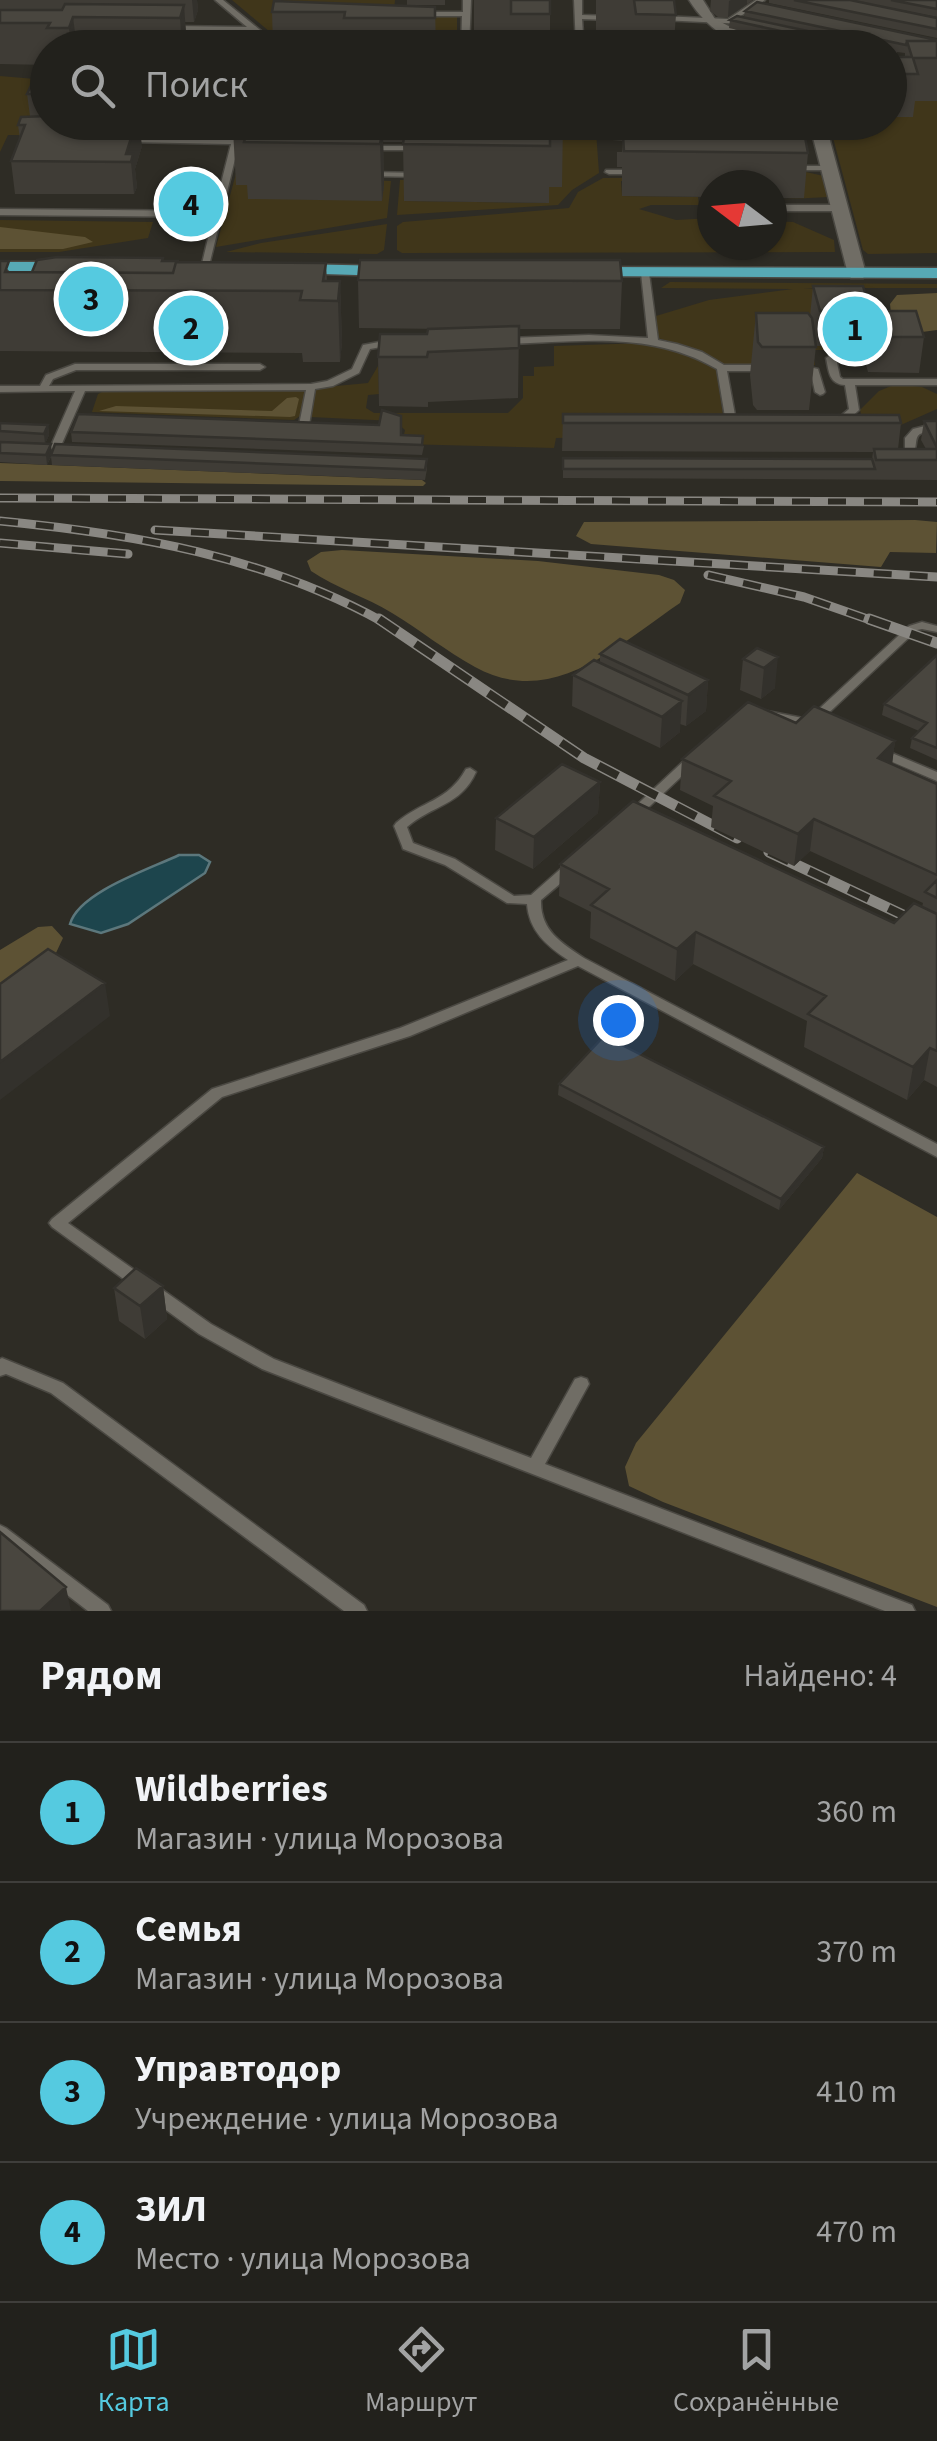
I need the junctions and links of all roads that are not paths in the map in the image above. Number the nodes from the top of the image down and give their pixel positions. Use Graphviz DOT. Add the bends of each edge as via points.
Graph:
graph roads {
  1 [pos="219,0"];
  2 [pos="467,0"];
  3 [pos="568,0"];
  4 [pos="696,0"];
  5 [pos="758,2"];
  6 [pos="578,3"];
  7 [pos="772,8"];
  8 [pos="413,14"];
  9 [pos="466,14"];
  10 [pos="579,18"];
  11 [pos="616,18"];
  12 [pos="649,18"];
  13 [pos="732,20"];
  14 [pos="710,22"];
  15 [pos="750,24"];
  16 [pos="154,28"];
  17 [pos="254,29"];
  18 [pos="466,30"];
  19 [pos="579,30"];
  20 [pos="727,30"];
  21 [pos="123,140"];
  22 [pos="236,140"];
  23 [pos="448,140"];
  24 [pos="511,140"];
  25 [pos="822,140"];
  26 [pos="448,143"];
  27 [pos="235,146"];
  28 [pos="438,148"];
  29 [pos="251,150"];
  30 [pos="355,153"];
  31 [pos="510,160"];
  32 [pos="774,168"];
  33 [pos="829,168"];
  34 [pos="650,171"];
  35 [pos="609,172"];
  36 [pos="362,174"];
  37 [pos="434,175"];
  38 [pos="787,208"];
  39 [pos="840,208"];
  40 [pos="0,212"];
  41 [pos="218,214"];
  42 [pos="0,267"];
  43 [pos="94,267"];
  44 [pos="205,268"];
  45 [pos="278,269"];
  46 [pos="408,271"];
  47 [pos="566,272"];
  48 [pos="645,273"];
  49 [pos="937,273"];
  50 [pos="857,274"];
  51 [pos="498,341"];
  52 [pos="653,341"];
  53 [pos="402,342"];
  54 [pos="831,358"];
  55 [pos="361,362"];
  56 [pos="381,362"];
  57 [pos="260,367"];
  58 [pos="722,368"];
  59 [pos="772,368"];
  60 [pos="788,368"];
  61 [pos="937,382"];
  62 [pos="850,384"];
  63 [pos="312,387"];
  64 [pos="0,389"];
  65 [pos="43,389"];
  66 [pos="80,389"];
  67 [pos="820,392"];
  68 [pos="69,418"];
  69 [pos="88,418"];
  70 [pos="285,424"];
  71 [pos="304,425"];
  72 [pos="321,426"];
  73 [pos="937,426"];
  74 [pos="719,428"];
  75 [pos="820,428"];
  76 [pos="37,448"];
  77 [pos="56,448"];
  78 [pos="75,449"];
  79 [pos="888,461"];
  80 [pos="937,628"];
  81 [pos="752,715"];
  82 [pos="811,723"];
  83 [pos="829,730"];
  84 [pos="708,745"];
  85 [pos="865,746"];
  86 [pos="470,772"];
  87 [pos="937,777"];
  88 [pos="616,829"];
  89 [pos="575,864"];
  90 [pos="534,899"];
  91 [pos="579,961"];
  92 [pos="937,1151"];
  93 [pos="0,1369"];
  94 [pos="580,1384"];
  95 [pos="534,1468"];
  96 [pos="0,1532"];
  97 [pos="102,1611"];
  98 [pos="358,1611"];
  99 [pos="906,1611"];
  1 -- 17 [label="lane"];
  2 -- 9 [label="lane"];
  3 -- 6 [label="lane"];
  4 -- 14 [label="street"];
  5 -- 7 [label="lane"];
  5 -- 13 [label="lane"];
  6 -- 10 [label="lane"];
  8 -- 9 [label="lane"];
  9 -- 18 [label="lane"];
  10 -- 11 [label="lane"];
  10 -- 19 [label="lane"];
  12 -- 14 [label="lane"];
  13 -- 14 [label="lane"];
  13 -- 15 [label="lane"];
  14 -- 20 [label="street"];
  16 -- 17 [label="lane"];
  21 -- 27 [label="lane"];
  22 -- 27 [label="lane"];
  23 -- 26 [label="lane"];
  24 -- 31 [label="lane"];
  25 -- 33 [label="street"];
  27 -- 29 [label="lane"];
  27 -- 41 [label="lane"];
  28 -- 30 [label="lane"];
  32 -- 33 [label="lane"];
  33 -- 39 [label="street"];
  34 -- 35 [label="lane"];
  36 -- 37 [label="lane"];
  38 -- 39 [label="lane"];
  39 -- 50 [label="street"];
  40 -- 41 [label="lane"];
  41 -- 44 [label="lane"];
  42 -- 43 [label="main road"];
  45 -- 46 [label="main road"];
  47 -- 48 [label="main road"];
  48 -- 50 [label="main road"];
  48 -- 52 [label="lane"];
  49 -- 50 [label="main road"];
  51 -- 52 [label="lane"];
  52 -- 58 [label="lane" via="698,353"];
  53 -- 55 [label="lane" via="373,343"];
  54 -- 62 [label="lane" via="836,378"];
  55 -- 56 [label="lane"];
  55 -- 63 [label="lane" via="345,378"];
  57 -- 65 [label="lane" via="74,366 49,377"];
  58 -- 59 [label="lane"];
  58 -- 74 [label="lane" via="730,417 752,424"];
  60 -- 67 [label="lane" via="815,371"];
  61 -- 62 [label="lane"];
  62 -- 75 [label="lane" via="854,410"];
  63 -- 66 [label="lane"];
  63 -- 71 [label="lane"];
  64 -- 65 [label="lane"];
  65 -- 66 [label="lane"];
  66 -- 68 [label="lane"];
  68 -- 69 [label="lane"];
  68 -- 77 [label="lane"];
  70 -- 71 [label="lane"];
  71 -- 72 [label="lane"];
  73 -- 79 [label="lane" via="917,432 910,453"];
  76 -- 77 [label="lane"];
  77 -- 78 [label="lane"];
  80 -- 82 [label="lane" via="912,628"];
  81 -- 82 [label="lane"];
  82 -- 83 [label="lane"];
  84 -- 88 [label="lane"];
  85 -- 87 [label="lane"];
  86 -- 90 [label="lane" via="442,804 413,812 400,826 408,846 450,862 512,900"];
  89 -- 90 [label="lane"];
  90 -- 91 [label="lane" via="537,923"];
  91 -- 92 [label="lane"];
  91 -- 95 [label="lane" via="405,1032 217,1093 56,1222 230,1345"];
  93 -- 98 [label="lane" via="57,1388"];
  94 -- 95 [label="lane"];
  95 -- 99 [label="lane"];
  96 -- 97 [label="lane"];
}
